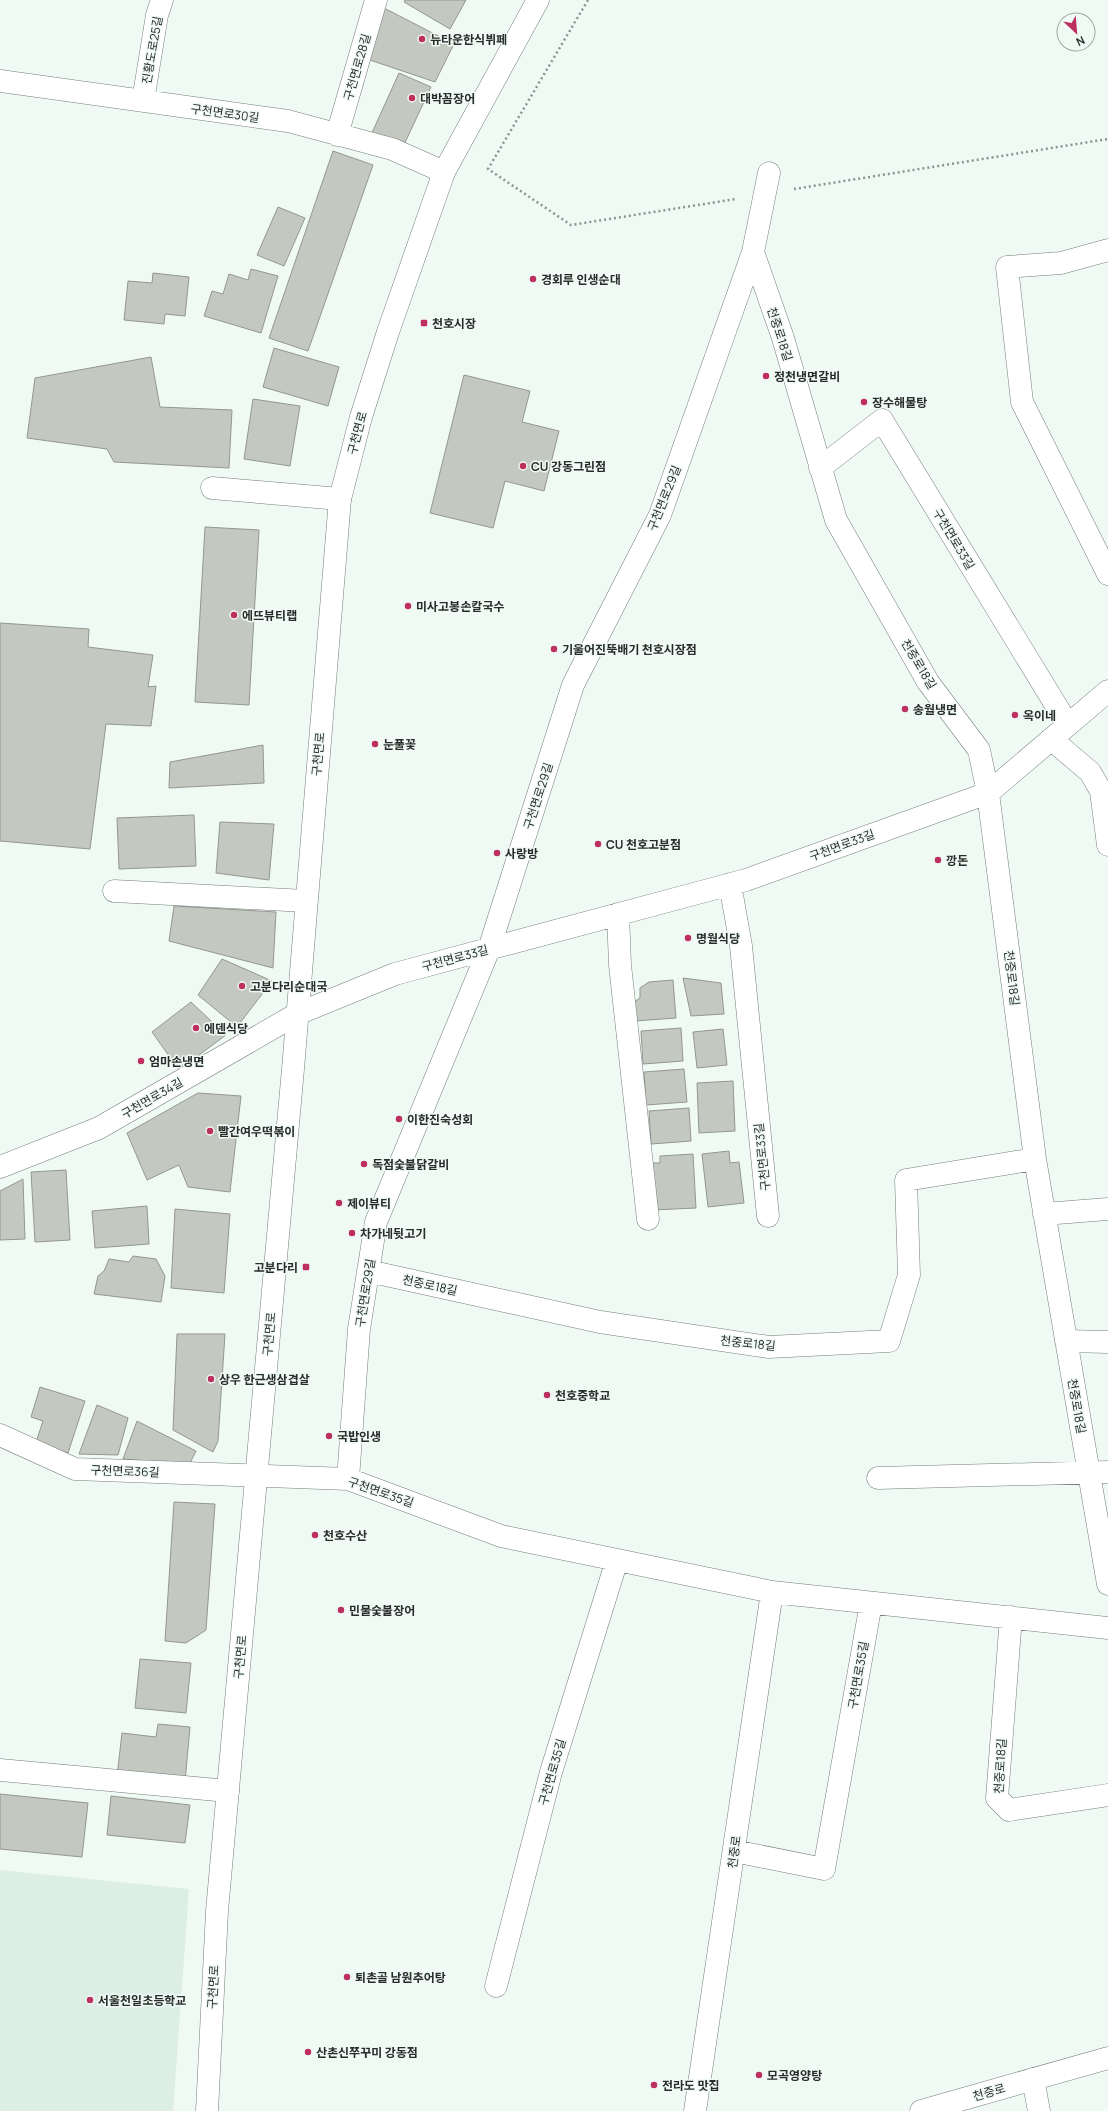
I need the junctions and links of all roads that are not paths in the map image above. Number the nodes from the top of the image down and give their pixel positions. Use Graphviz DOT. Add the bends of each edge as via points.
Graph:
graph roads {
  1 [pos="162,0"];
  2 [pos="376,0"];
  3 [pos="538,0"];
  4 [pos="0,81"];
  5 [pos="143,101"];
  6 [pos="337,134"];
  7 [pos="444,172"];
  8 [pos="769,173"];
  9 [pos="1108,250"];
  10 [pos="753,252"];
  11 [pos="820,468"];
  12 [pos="212,488"];
  13 [pos="340,499"];
  14 [pos="1108,574"];
  15 [pos="1108,691"];
  16 [pos="1068,725"];
  17 [pos="1051,738"];
  18 [pos="988,793"];
  19 [pos="1108,845"];
  20 [pos="730,884"];
  21 [pos="114,891"];
  22 [pos="306,901"];
  23 [pos="618,914"];
  24 [pos="489,949"];
  25 [pos="297,1014"];
  26 [pos="1034,1159"];
  27 [pos="0,1167"];
  28 [pos="1108,1209"];
  29 [pos="1044,1214"];
  30 [pos="768,1216"];
  31 [pos="648,1219"];
  32 [pos="368,1271"];
  33 [pos="1066,1341"];
  34 [pos="1108,1342"];
  35 [pos="0,1435"];
  36 [pos="1098,1472"];
  37 [pos="256,1475"];
  38 [pos="878,1478"];
  39 [pos="348,1479"];
  40 [pos="617,1560"];
  41 [pos="1108,1584"];
  42 [pos="772,1592"];
  43 [pos="871,1603"];
  44 [pos="1011,1618"];
  45 [pos="1108,1628"];
  46 [pos="0,1770"];
  47 [pos="228,1792"];
  48 [pos="1108,1795"];
  49 [pos="734,1851"];
  50 [pos="496,1986"];
  51 [pos="1108,2058"];
  52 [pos="1033,2079"];
  53 [pos="207,2111"];
  54 [pos="695,2111"];
  55 [pos="921,2111"];
  56 [pos="1039,2111"];
  1 -- 5 [label="street, 진황도로25길" via="157,15"];
  2 -- 6 [label="street, 구천면로28길"];
  3 -- 7 [label="street, 구천면로"];
  4 -- 5 [label="street, 구천면로30길"];
  5 -- 6 [label="street, 구천면로30길" via="288,121"];
  6 -- 7 [label="street, 구천면로30길" via="392,149"];
  7 -- 13 [label="street, 구천면로" via="388,332"];
  8 -- 10 [label="street, 구천면로29길"];
  9 -- 14 [label="street" via="1061,263 1007,267 1022,402"];
  10 -- 11 [label="street, 천중로18길" via="783,338"];
  10 -- 24 [label="street, 구천면로29길" via="660,515 573,685"];
  11 -- 16 [label="street, 구천면로33길" via="882,420"];
  11 -- 18 [label="street, 천중로18길" via="836,520 928,682 979,750"];
  12 -- 13 [label="street"];
  13 -- 22 [label="street, 구천면로"];
  15 -- 16 [label="street, 구천면로33길"];
  16 -- 17 [label="street, 구천면로33길"];
  17 -- 18 [label="street, 구천면로33길"];
  17 -- 19 [label="street" via="1090,772 1101,790"];
  18 -- 20 [label="street, 구천면로33길"];
  18 -- 26 [label="street, 천중로18길"];
  20 -- 23 [label="street, 구천면로33길"];
  20 -- 30 [label="street, 구천면로33길" via="741,946"];
  21 -- 22 [label="street"];
  22 -- 25 [label="street, 구천면로"];
  23 -- 24 [label="street, 구천면로33길"];
  23 -- 31 [label="street" via="620,965"];
  24 -- 25 [label="street, 구천면로33길" via="396,974"];
  24 -- 32 [label="street, 구천면로29길" via="376,1222"];
  25 -- 27 [label="street, 구천면로34길" via="99,1128"];
  25 -- 37 [label="street, 구천면로"];
  26 -- 29 [label="street, 천중로18길"];
  26 -- 32 [label="street, 천중로18길" via="906,1180 909,1275 889,1341 769,1347 600,1322"];
  28 -- 29 [label="street"];
  29 -- 33 [label="street, 천중로18길"];
  32 -- 39 [label="street, 구천면로29길" via="359,1329"];
  33 -- 34 [label="street"];
  33 -- 36 [label="street, 천중로18길"];
  35 -- 37 [label="street, 구천면로36길" via="75,1469"];
  36 -- 38 [label="street"];
  36 -- 41 [label="street, 천중로18길"];
  37 -- 39 [label="street, 구천면로35길"];
  37 -- 47 [label="street, 구천면로"];
  39 -- 40 [label="street, 구천면로35길" via="501,1536"];
  40 -- 42 [label="street, 구천면로35길"];
  40 -- 50 [label="street, 구천면로35길" via="551,1772"];
  42 -- 43 [label="street, 구천면로35길"];
  42 -- 49 [label="street, 천중로"];
  43 -- 44 [label="street, 구천면로35길"];
  43 -- 49 [label="street, 구천면로35길" via="824,1869"];
  44 -- 45 [label="street, 구천면로35길"];
  44 -- 48 [label="street, 천중로18길" via="997,1798 1009,1810"];
  46 -- 47 [label="street"];
  47 -- 53 [label="street, 구천면로" via="217,1911"];
  49 -- 54 [label="street, 천중로"];
  51 -- 52 [label="street, 천중로"];
  52 -- 55 [label="street, 천중로"];
  52 -- 56 [label="street"];
}
